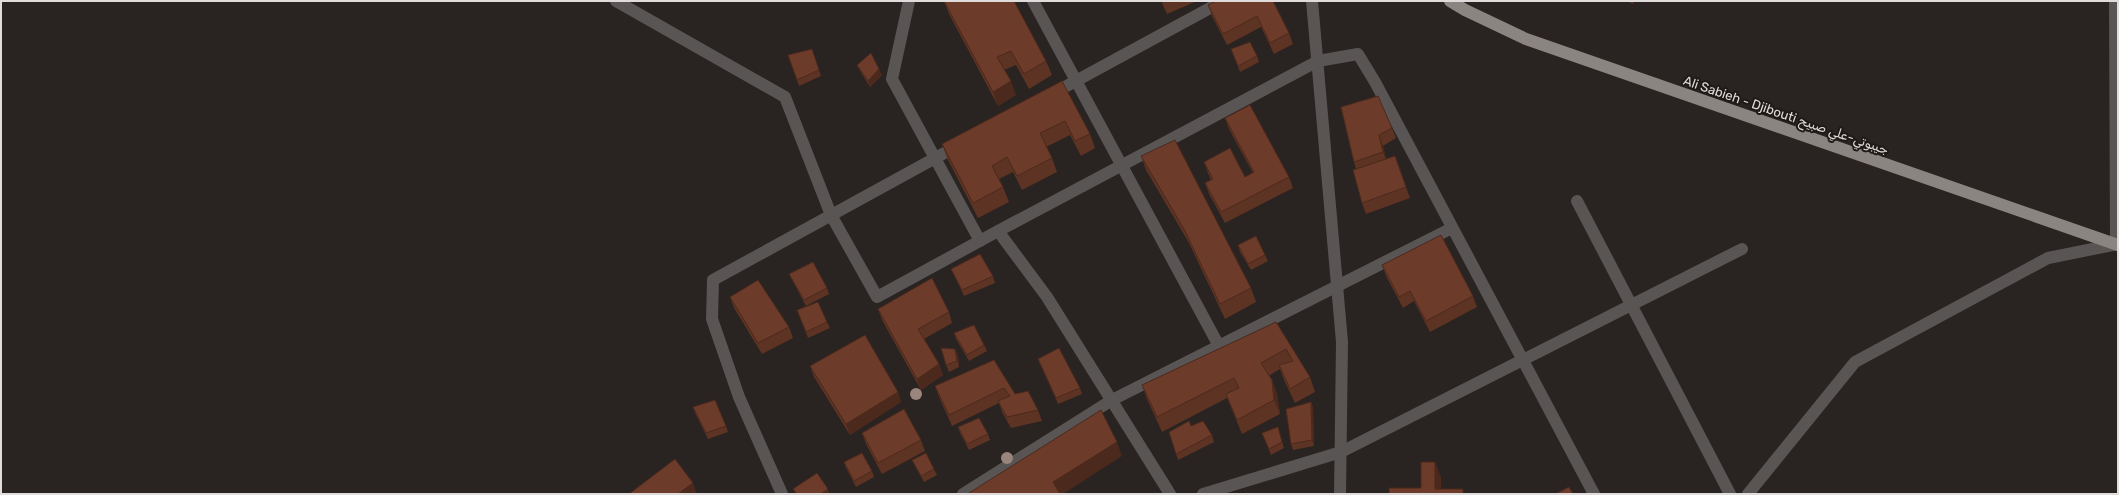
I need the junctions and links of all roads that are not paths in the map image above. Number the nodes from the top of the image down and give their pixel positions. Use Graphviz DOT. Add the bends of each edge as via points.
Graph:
graph roads {
  1 [pos="616,1"];
  2 [pos="909,1"];
  3 [pos="1033,1"];
  4 [pos="1223,1"];
  5 [pos="1312,1"];
  6 [pos="1450,1"];
  7 [pos="2115,1"];
  8 [pos="1318,61"];
  9 [pos="1076,81"];
  10 [pos="1042,99"];
  11 [pos="968,140"];
  12 [pos="935,158"];
  13 [pos="1121,165"];
  14 [pos="1577,201"];
  15 [pos="831,215"];
  16 [pos="1452,228"];
  17 [pos="998,231"];
  18 [pos="980,241"];
  19 [pos="2117,244"];
  20 [pos="1742,249"];
  21 [pos="1337,286"];
  22 [pos="1631,306"];
  23 [pos="1219,346"];
  24 [pos="1523,360"];
  25 [pos="1112,400"];
  26 [pos="1341,452"];
  27 [pos="782,494"];
  28 [pos="963,494"];
  29 [pos="1170,494"];
  30 [pos="1203,494"];
  31 [pos="1340,494"];
  32 [pos="1594,494"];
  33 [pos="1730,494"];
  34 [pos="1748,494"];
  1 -- 15 [label="street" via="785,97"];
  2 -- 12 [label="street" via="892,79"];
  3 -- 9 [label="street"];
  4 -- 9 [label="street"];
  5 -- 8 [label="street"];
  6 -- 19 [label="main road, Ali Sabieh - Djibouti جيبوتي-علي صبيح" via="1526,39"];
  7 -- 19 [label="street"];
  8 -- 13 [label="street"];
  8 -- 16 [label="street" via="1358,54"];
  8 -- 21 [label="street"];
  9 -- 10 [label="street"];
  9 -- 13 [label="street"];
  11 -- 12 [label="street"];
  12 -- 15 [label="street"];
  12 -- 18 [label="street"];
  13 -- 17 [label="street"];
  13 -- 23 [label="street"];
  14 -- 22 [label="street"];
  15 -- 18 [label="street" via="877,297"];
  15 -- 27 [label="street" via="713,280 712,319 739,397"];
  16 -- 21 [label="street"];
  16 -- 24 [label="street"];
  17 -- 18 [label="street"];
  17 -- 25 [label="street" via="1047,297"];
  19 -- 34 [label="street" via="2048,258 1855,362"];
  20 -- 22 [label="street"];
  21 -- 23 [label="street"];
  21 -- 26 [label="street" via="1342,342"];
  22 -- 24 [label="street"];
  22 -- 33 [label="street"];
  23 -- 25 [label="street"];
  24 -- 26 [label="street"];
  24 -- 32 [label="street"];
  25 -- 28 [label="street"];
  25 -- 29 [label="street"];
  26 -- 30 [label="street"];
  26 -- 31 [label="street"];
}
